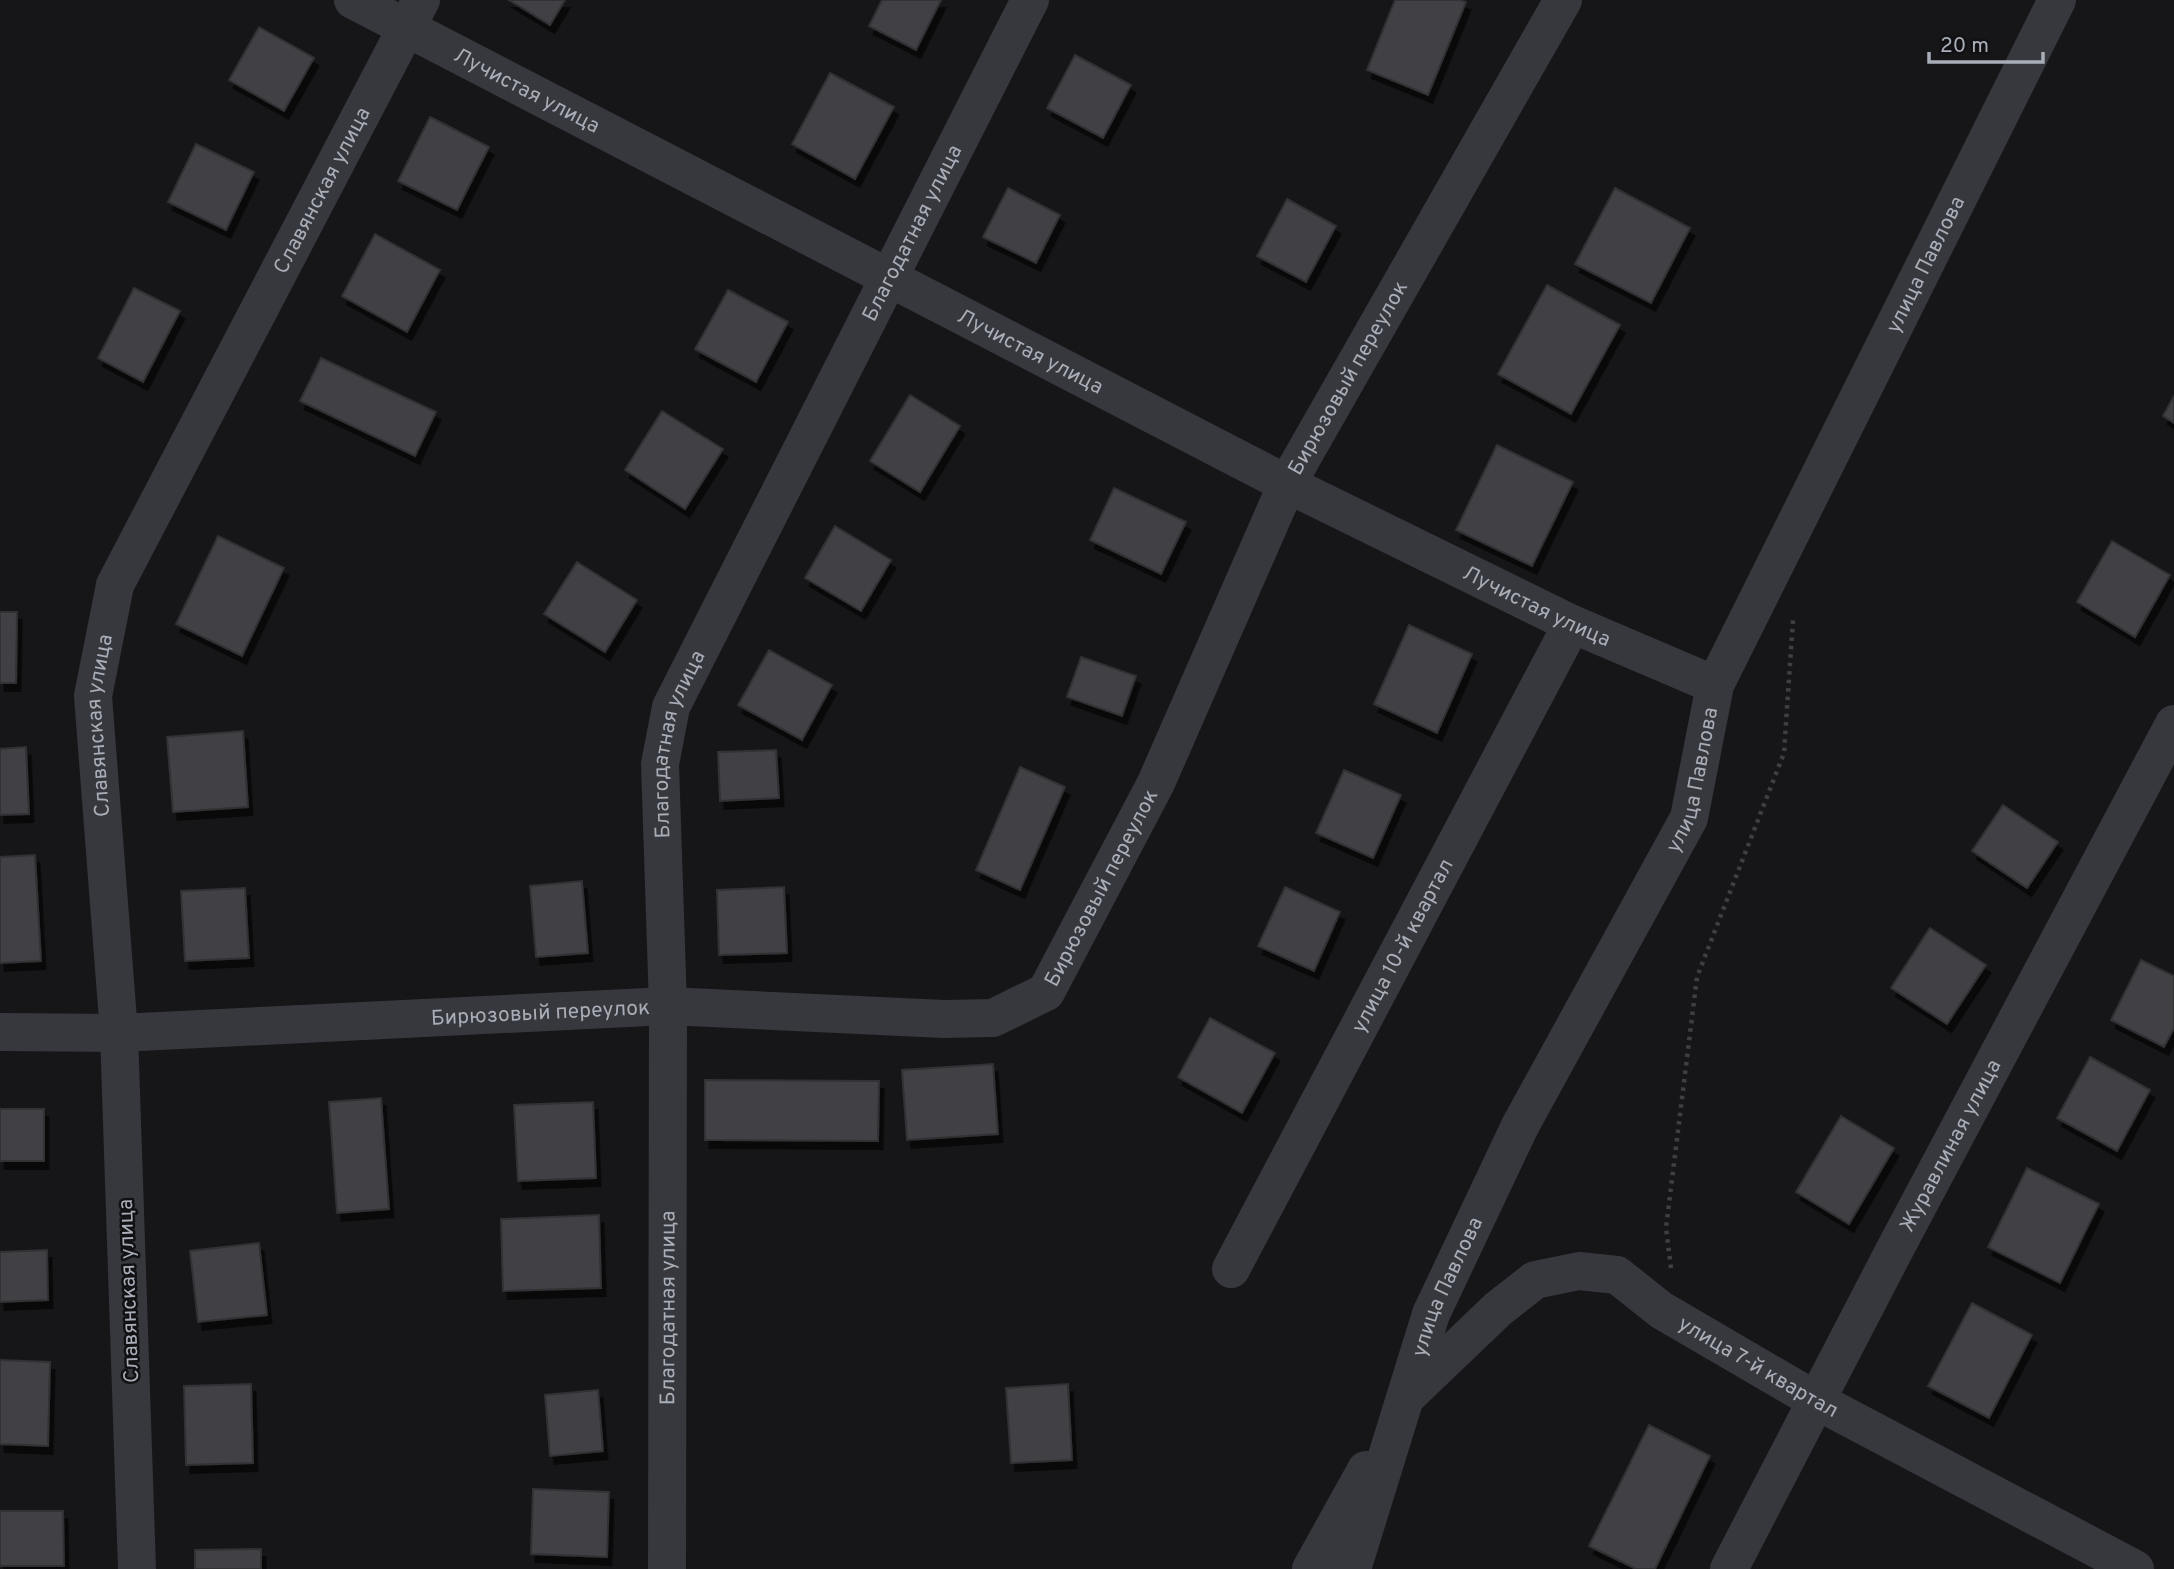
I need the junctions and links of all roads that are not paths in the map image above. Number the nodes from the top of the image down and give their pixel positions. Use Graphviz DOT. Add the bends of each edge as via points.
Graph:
graph roads {
  1 [pos="353,0"];
  2 [pos="1030,0"];
  3 [pos="1563,0"];
  4 [pos="2057,0"];
  5 [pos="414,14"];
  6 [pos="887,278"];
  7 [pos="1287,484"];
  8 [pos="1572,624"];
  9 [pos="1715,685"];
  10 [pos="2174,724"];
  11 [pos="668,1006"];
  12 [pos="0,1032"];
  13 [pos="119,1033"];
  14 [pos="1231,1269"];
  15 [pos="1405,1398"];
  16 [pos="1816,1401"];
  17 [pos="137,1569"];
  18 [pos="667,1569"];
  19 [pos="1311,1569"];
  20 [pos="1352,1569"];
  21 [pos="1729,1569"];
  22 [pos="2135,1569"];
  1 -- 5 [label="street, Лучистая улица"];
  2 -- 6 [label="street, Благодатная улица"];
  3 -- 7 [label="street, Бирюзовый переулок"];
  4 -- 9 [label="street, улица Павлова"];
  5 -- 6 [label="street, Лучистая улица"];
  5 -- 13 [label="street, Славянская улица" via="115,585 93,696"];
  6 -- 7 [label="street, Лучистая улица"];
  6 -- 11 [label="street, Благодатная улица" via="671,706 660,764"];
  7 -- 8 [label="street, Лучистая улица"];
  7 -- 11 [label="street, Бирюзовый переулок" via="1156,783 1046,992 993,1018 944,1020"];
  8 -- 9 [label="street, Лучистая улица"];
  8 -- 14 [label="street, улица 10-й квартал"];
  9 -- 15 [label="street, улица Павлова" via="1689,818 1520,1126 1432,1314"];
  10 -- 16 [label="street, Журавлиная улица"];
  11 -- 13 [label="street, Бирюзовый переулок"];
  11 -- 18 [label="street, Благодатная улица"];
  12 -- 13 [label="street, Бирюзовый переулок"];
  13 -- 17 [label="street, Славянская улица"];
  15 -- 16 [label="street, улица 7-й квартал" via="1535,1280 1579,1271 1616,1275 1661,1310"];
  15 -- 19 [label="street"];
  15 -- 20 [label="street, улица Павлова"];
  16 -- 21 [label="street, Журавлиная улица"];
  16 -- 22 [label="street, улица 7-й квартал"];
}
